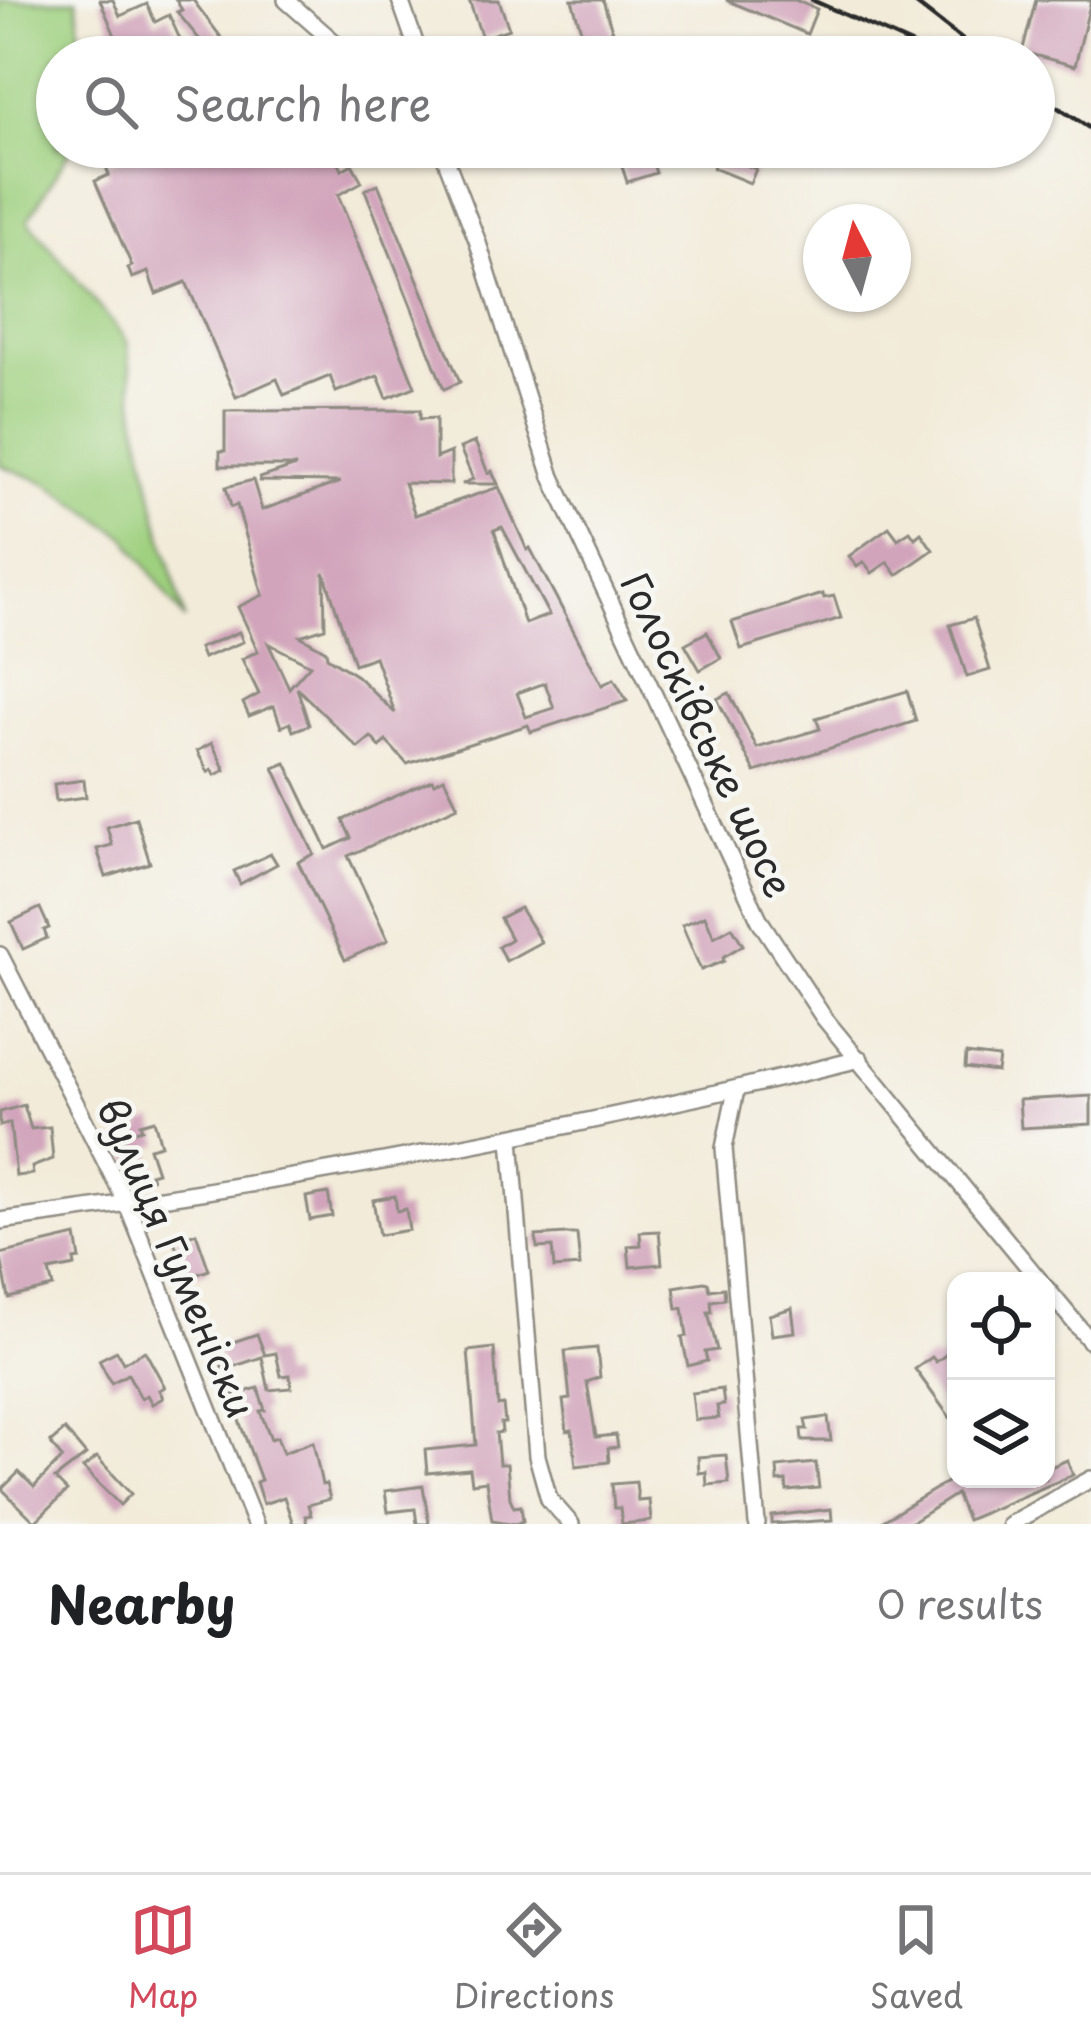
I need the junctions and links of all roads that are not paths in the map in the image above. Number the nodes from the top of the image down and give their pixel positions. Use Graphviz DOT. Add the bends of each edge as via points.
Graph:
graph roads {
  1 [pos="286,0"];
  2 [pos="400,0"];
  3 [pos="327,36"];
  4 [pos="412,36"];
  5 [pos="449,168"];
  6 [pos="0,955"];
  7 [pos="860,1059"];
  8 [pos="736,1090"];
  9 [pos="511,1139"];
  10 [pos="127,1204"];
  11 [pos="0,1221"];
  12 [pos="1033,1272"];
  13 [pos="1055,1298"];
  14 [pos="1091,1342"];
  15 [pos="1091,1479"];
  16 [pos="255,1524"];
  17 [pos="571,1524"];
  18 [pos="758,1524"];
  19 [pos="1010,1524"];
  1 -- 3 [label="street"];
  2 -- 4 [label="street"];
  5 -- 7 [label="street, Голосківське шосе" via="574,528 760,921"];
  6 -- 10 [label="street, вулиця Гуменіски"];
  7 -- 8 [label="street"];
  7 -- 12 [label="street, Голосківське шосе"];
  8 -- 9 [label="street"];
  8 -- 18 [label="street" via="724,1148"];
  9 -- 10 [label="street"];
  9 -- 17 [label="street" via="537,1456 549,1499"];
  10 -- 11 [label="street"];
  10 -- 16 [label="street, вулиця Гуменіски"];
  13 -- 14 [label="street, Голосківське шосе"];
  15 -- 19 [label="street"];
}
